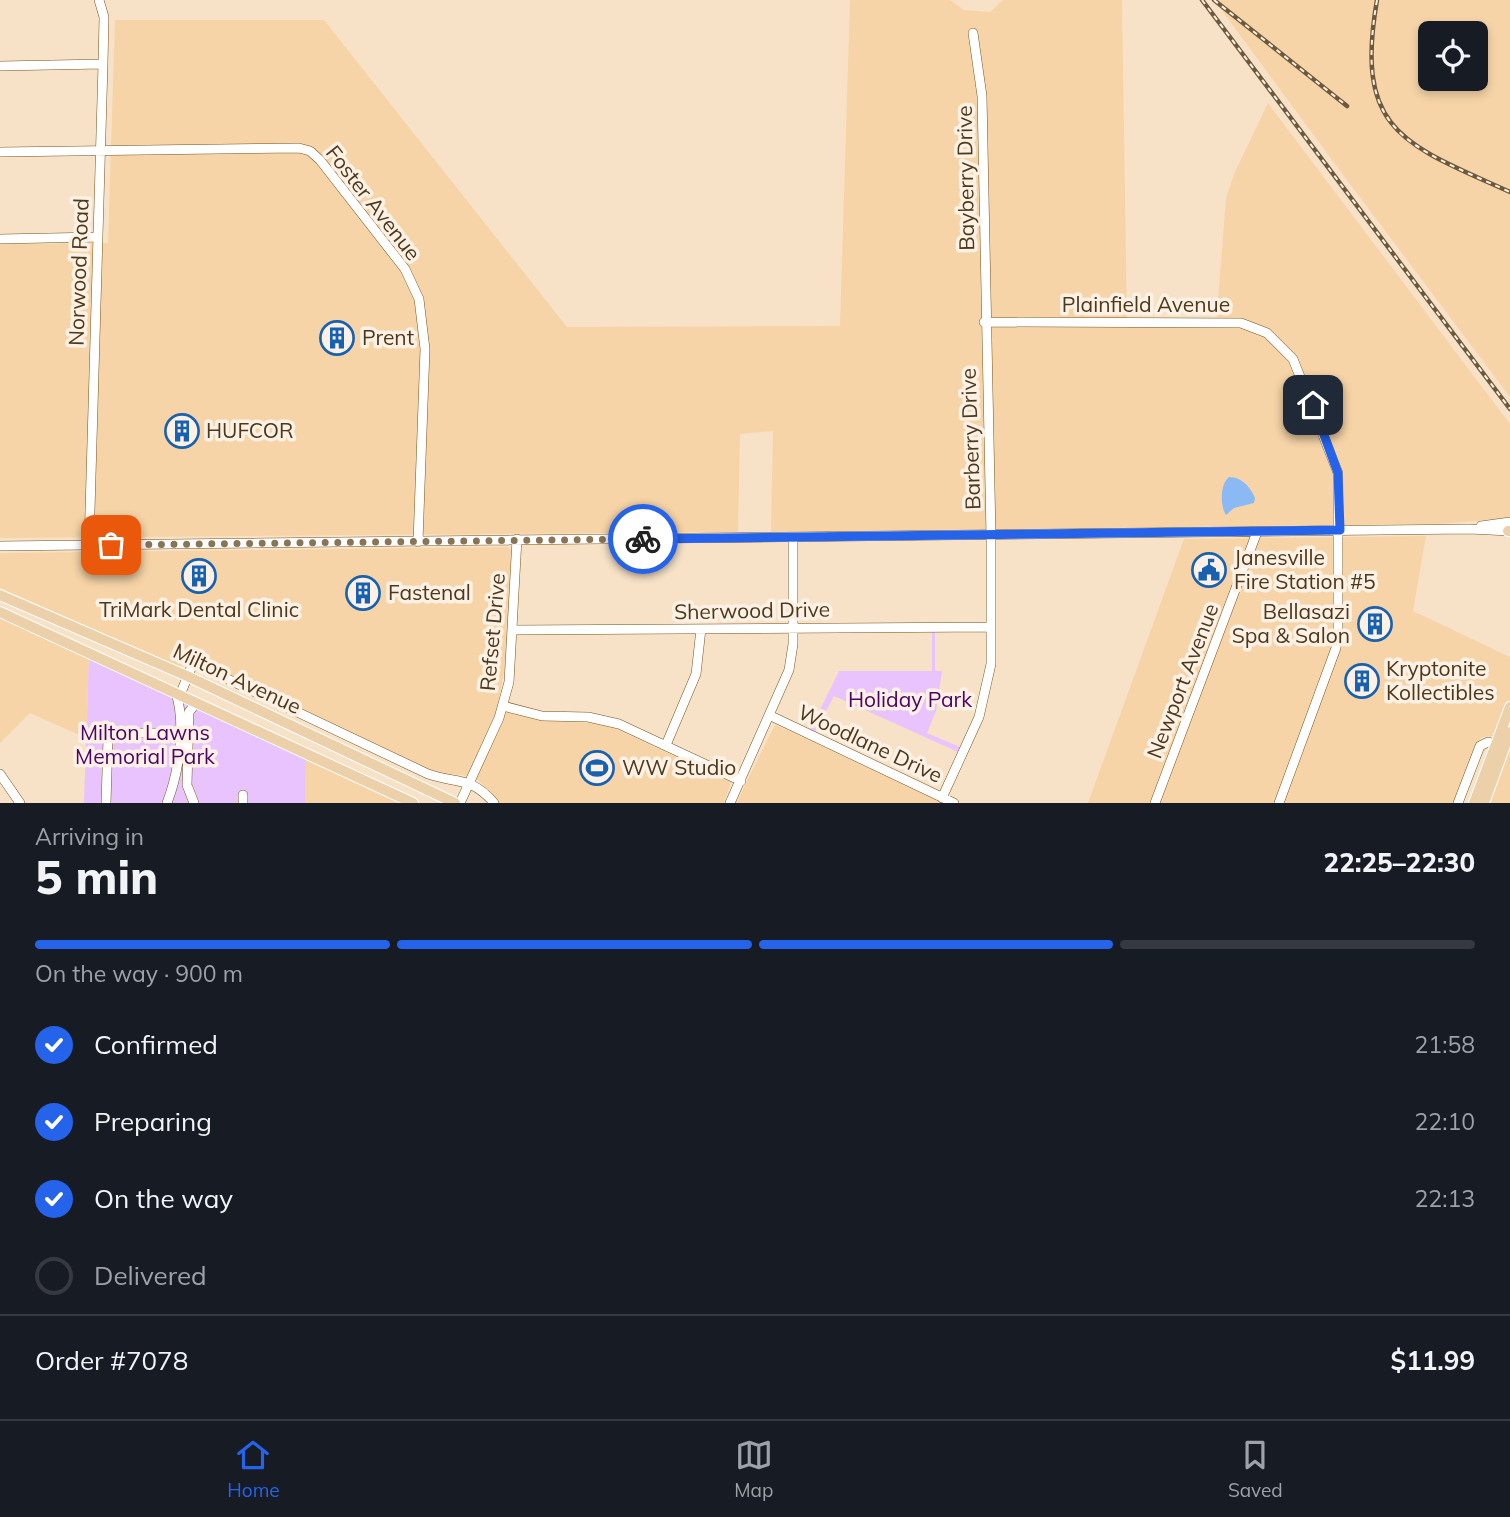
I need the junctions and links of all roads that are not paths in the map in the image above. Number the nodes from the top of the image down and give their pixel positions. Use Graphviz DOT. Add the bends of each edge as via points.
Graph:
graph roads {
  1 [pos="99,0"];
  2 [pos="973,33"];
  3 [pos="103,64"];
  4 [pos="0,66"];
  5 [pos="100,150"];
  6 [pos="0,152"];
  7 [pos="98,237"];
  8 [pos="0,239"];
  9 [pos="985,323"];
  10 [pos="1510,529"];
  11 [pos="1340,530"];
  12 [pos="1257,531"];
  13 [pos="991,536"];
  14 [pos="793,538"];
  15 [pos="517,539"];
  16 [pos="418,542"];
  17 [pos="89,545"];
  18 [pos="0,546"];
  19 [pos="0,595"];
  20 [pos="0,612"];
  21 [pos="991,627"];
  22 [pos="793,628"];
  23 [pos="701,629"];
  24 [pos="513,630"];
  25 [pos="187,677"];
  26 [pos="178,694"];
  27 [pos="196,703"];
  28 [pos="503,706"];
  29 [pos="1510,707"];
  30 [pos="771,716"];
  31 [pos="1510,732"];
  32 [pos="176,736"];
  33 [pos="1496,744"];
  34 [pos="666,745"];
  35 [pos="0,774"];
  36 [pos="741,780"];
  37 [pos="174,781"];
  38 [pos="470,783"];
  39 [pos="187,785"];
  40 [pos="942,798"];
  41 [pos="20,803"];
  42 [pos="106,803"];
  43 [pos="167,803"];
  44 [pos="194,803"];
  45 [pos="413,803"];
  46 [pos="457,803"];
  47 [pos="494,803"];
  48 [pos="730,803"];
  49 [pos="954,803"];
  50 [pos="1155,803"];
  51 [pos="1279,803"];
  52 [pos="1458,803"];
  53 [pos="1474,803"];
  54 [pos="1483,803"];
  1 -- 3 [label="street, Norwood Road" via="104,17"];
  2 -- 9 [label="street, Bayberry Drive" via="982,96"];
  3 -- 4 [label="street"];
  3 -- 5 [label="street, Norwood Road"];
  5 -- 6 [label="street, Foster Avenue"];
  5 -- 7 [label="street, Norwood Road"];
  5 -- 16 [label="street, Foster Avenue" via="299,148 320,160 405,269 423,315"];
  7 -- 8 [label="street"];
  7 -- 17 [label="street, Norwood Road"];
  9 -- 11 [label="street, Plainfield Avenue" via="1241,323 1267,333 1293,359 1334,459 1340,480"];
  9 -- 13 [label="street, Barberry Drive"];
  10 -- 11 [label="street"];
  11 -- 12 [label="street"];
  11 -- 51 [label="street, Plainfield Avenue" via="1336,648"];
  12 -- 13 [label="street"];
  12 -- 50 [label="street, Newport Avenue"];
  13 -- 14 [label="street"];
  13 -- 21 [label="street, Barberry Drive"];
  14 -- 15 [label="street"];
  14 -- 22 [label="street"];
  15 -- 16 [label="street"];
  15 -- 24 [label="street, Refset Drive"];
  16 -- 17 [label="street"];
  17 -- 18 [label="street"];
  19 -- 25 [label="main road, Milton Avenue"];
  20 -- 26 [label="main road, Milton Avenue"];
  21 -- 22 [label="street, Sherwood Drive"];
  21 -- 40 [label="street, Barberry Drive" via="984,700"];
  22 -- 23 [label="street, Sherwood Drive"];
  22 -- 30 [label="street" via="787,681"];
  23 -- 24 [label="street, Sherwood Drive"];
  23 -- 34 [label="street" via="696,674"];
  24 -- 28 [label="street, Refset Drive"];
  25 -- 26 [label="street"];
  25 -- 38 [label="street" via="193,666 205,666 244,689 428,774"];
  25 -- 46 [label="main road, Milton Avenue"];
  26 -- 27 [label="main road, Milton Avenue"];
  26 -- 32 [label="street"];
  27 -- 39 [label="street" via="189,712"];
  27 -- 45 [label="main road, Milton Avenue"];
  28 -- 34 [label="street" via="542,716 603,719"];
  28 -- 38 [label="street, Refset Drive"];
  29 -- 33 [label="main road"];
  30 -- 36 [label="street"];
  30 -- 40 [label="street, Woodlane Drive"];
  31 -- 54 [label="main road"];
  32 -- 37 [label="street"];
  32 -- 42 [label="street" via="118,731 111,735"];
  33 -- 52 [label="street" via="1480,746"];
  33 -- 53 [label="main road"];
  34 -- 36 [label="street"];
  35 -- 41 [label="street"];
  36 -- 48 [label="street"];
  37 -- 39 [label="street" via="180,787"];
  37 -- 43 [label="street"];
  38 -- 46 [label="street, Refset Drive"];
  38 -- 47 [label="street"];
  39 -- 44 [label="street"];
  40 -- 49 [label="street, Woodlane Drive"];
}
